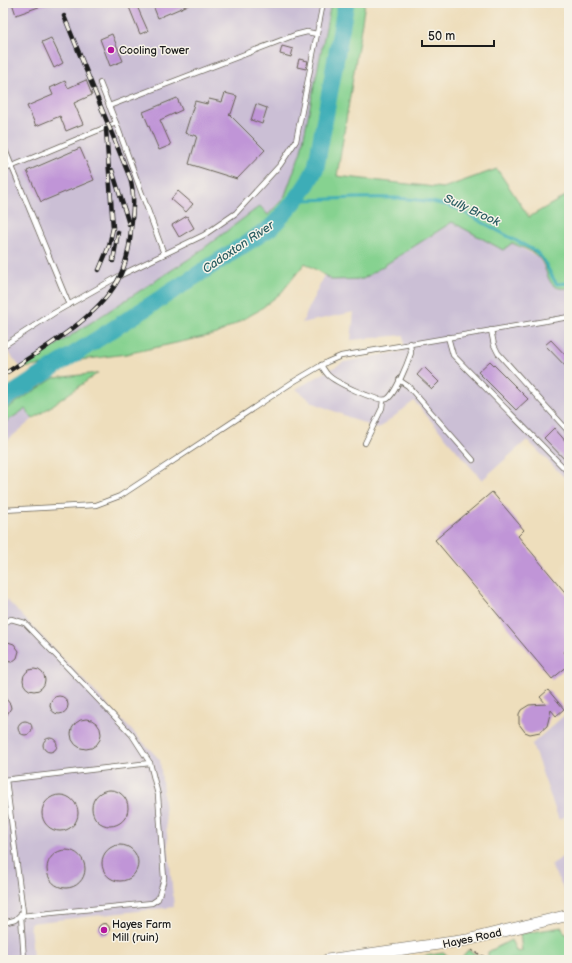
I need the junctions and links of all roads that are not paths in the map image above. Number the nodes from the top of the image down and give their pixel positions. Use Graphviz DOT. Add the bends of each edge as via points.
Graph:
graph roads {
  1 [pos="323,3"];
  2 [pos="317,34"];
  3 [pos="100,83"];
  4 [pos="109,106"];
  5 [pos="116,123"];
  6 [pos="3,145"];
  7 [pos="12,166"];
  8 [pos="3,170"];
  9 [pos="164,254"];
  10 [pos="69,305"];
  11 [pos="569,317"];
  12 [pos="490,330"];
  13 [pos="448,337"];
  14 [pos="410,343"];
  15 [pos="3,346"];
  16 [pos="321,365"];
  17 [pos="399,380"];
  18 [pos="383,400"];
  19 [pos="569,432"];
  20 [pos="365,443"];
  21 [pos="474,460"];
  22 [pos="569,473"];
  23 [pos="3,510"];
  24 [pos="3,624"];
  25 [pos="150,763"];
  26 [pos="4,780"];
  27 [pos="569,915"];
  28 [pos="21,916"];
  29 [pos="3,923"];
  30 [pos="24,960"];
  31 [pos="327,960"];
  1 -- 2 [label="lane"];
  2 -- 4 [label="lane" via="306,32 294,35"];
  2 -- 9 [label="lane" via="298,133 287,156 236,213 204,234"];
  3 -- 4 [label="lane"];
  4 -- 5 [label="lane"];
  5 -- 7 [label="lane"];
  5 -- 9 [label="lane"];
  6 -- 7 [label="lane"];
  7 -- 8 [label="lane"];
  7 -- 10 [label="lane"];
  9 -- 10 [label="lane"];
  10 -- 15 [label="lane"];
  11 -- 12 [label="lane"];
  12 -- 13 [label="lane"];
  12 -- 19 [label="lane" via="498,354"];
  13 -- 14 [label="lane"];
  13 -- 22 [label="lane" via="453,354"];
  14 -- 16 [label="lane" via="341,356"];
  14 -- 17 [label="lane" via="411,352"];
  16 -- 18 [label="lane" via="332,378"];
  16 -- 23 [label="lane" via="114,499 80,507"];
  17 -- 18 [label="lane" via="390,396"];
  17 -- 21 [label="lane" via="408,386"];
  18 -- 20 [label="lane" via="382,408"];
  24 -- 25 [label="lane" via="11,619 25,623 132,735"];
  25 -- 26 [label="lane"];
  25 -- 28 [label="lane" via="158,795 164,879 158,900 152,903"];
  26 -- 28 [label="lane" via="22,902"];
  27 -- 31 [label="street, Hayes Road" via="467,940"];
  28 -- 29 [label="lane"];
  28 -- 30 [label="lane"];
}
